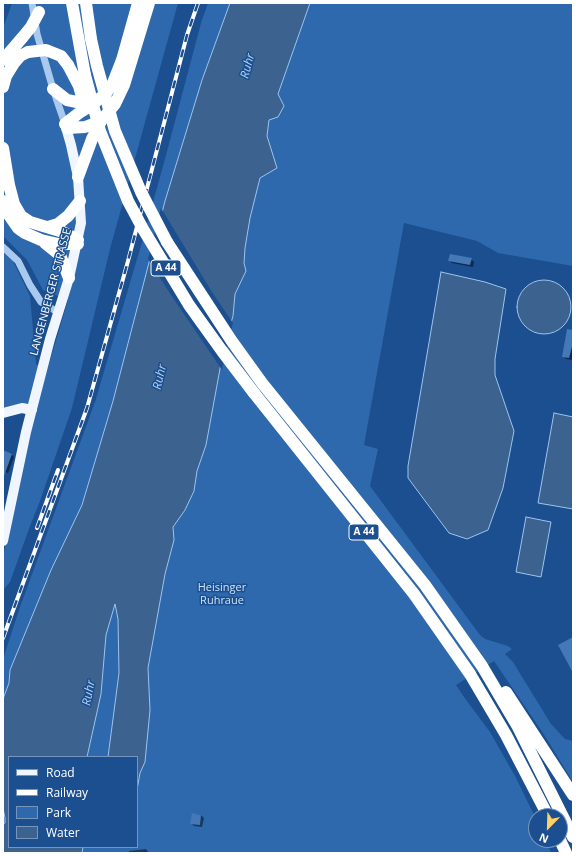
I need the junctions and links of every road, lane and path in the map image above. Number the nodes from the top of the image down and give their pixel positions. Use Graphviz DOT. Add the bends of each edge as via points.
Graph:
graph roads {
  1 [pos="72,3"];
  2 [pos="86,3"];
  3 [pos="138,3"];
  4 [pos="149,3"];
  5 [pos="38,6"];
  6 [pos="3,60"];
  7 [pos="3,87"];
  8 [pos="53,89"];
  9 [pos="92,105"];
  10 [pos="66,126"];
  11 [pos="100,126"];
  12 [pos="3,148"];
  13 [pos="78,177"];
  14 [pos="3,201"];
  15 [pos="80,201"];
  16 [pos="48,227"];
  17 [pos="40,240"];
  18 [pos="78,242"];
  19 [pos="3,247"];
  20 [pos="69,278"];
  21 [pos="59,313"];
  22 [pos="32,410"];
  23 [pos="3,413"];
  24 [pos="3,537"];
  25 [pos="482,666"];
  26 [pos="573,795"];
  27 [pos="544,808"];
  28 [pos="573,837"];
  1 -- 11 [label="highway, A 44, bridge" via="85,74"];
  2 -- 25 [label="highway, A 44, bridge" via="97,66 118,138 141,192 167,242 262,383 425,585"];
  3 -- 9 [label="highway" via="113,83"];
  4 -- 11 [label="highway" via="121,94"];
  5 -- 6 [label="highway, bridge" via="31,27"];
  5 -- 8 [label="street, LANGENBERGER STRASSE" via="37,34"];
  7 -- 11 [label="highway, bridge" via="6,76 20,56 28,52 46,50 61,56"];
  8 -- 9 [label="highway" via="67,100"];
  8 -- 10 [label="street, LANGENBERGER STRASSE"];
  9 -- 10 [label="highway"];
  10 -- 11 [label="highway"];
  10 -- 13 [label="main road, LANGENBERGER STRASSE"];
  11 -- 13 [label="highway" via="92,139"];
  11 -- 27 [label="highway, A 44, bridge" via="128,201 189,305 222,351 414,594 470,674 506,735"];
  12 -- 16 [label="highway" via="14,204 25,219"];
  13 -- 15 [label="main road, LANGENBERGER STRASSE"];
  14 -- 17 [label="highway" via="9,216 18,228"];
  15 -- 16 [label="highway" via="63,220"];
  15 -- 18 [label="main road, LANGENBERGER STRASSE" via="81,223"];
  16 -- 18 [label="highway"];
  17 -- 18 [label="highway" via="58,244"];
  17 -- 20 [label="highway" via="60,255"];
  18 -- 20 [label="main road, LANGENBERGER STRASSE"];
  19 -- 21 [label="street" via="18,261 41,302"];
  20 -- 21 [label="main road, LANGENBERGER STRASSE"];
  21 -- 22 [label="main road, LANGENBERGER STRASSE"];
  22 -- 23 [label="main road" via="22,408"];
  22 -- 24 [label="main road, LANGENBERGER STRASSE"];
  25 -- 26 [label="highway" via="500,684"];
  25 -- 28 [label="highway, A 44" via="518,726"];
}
